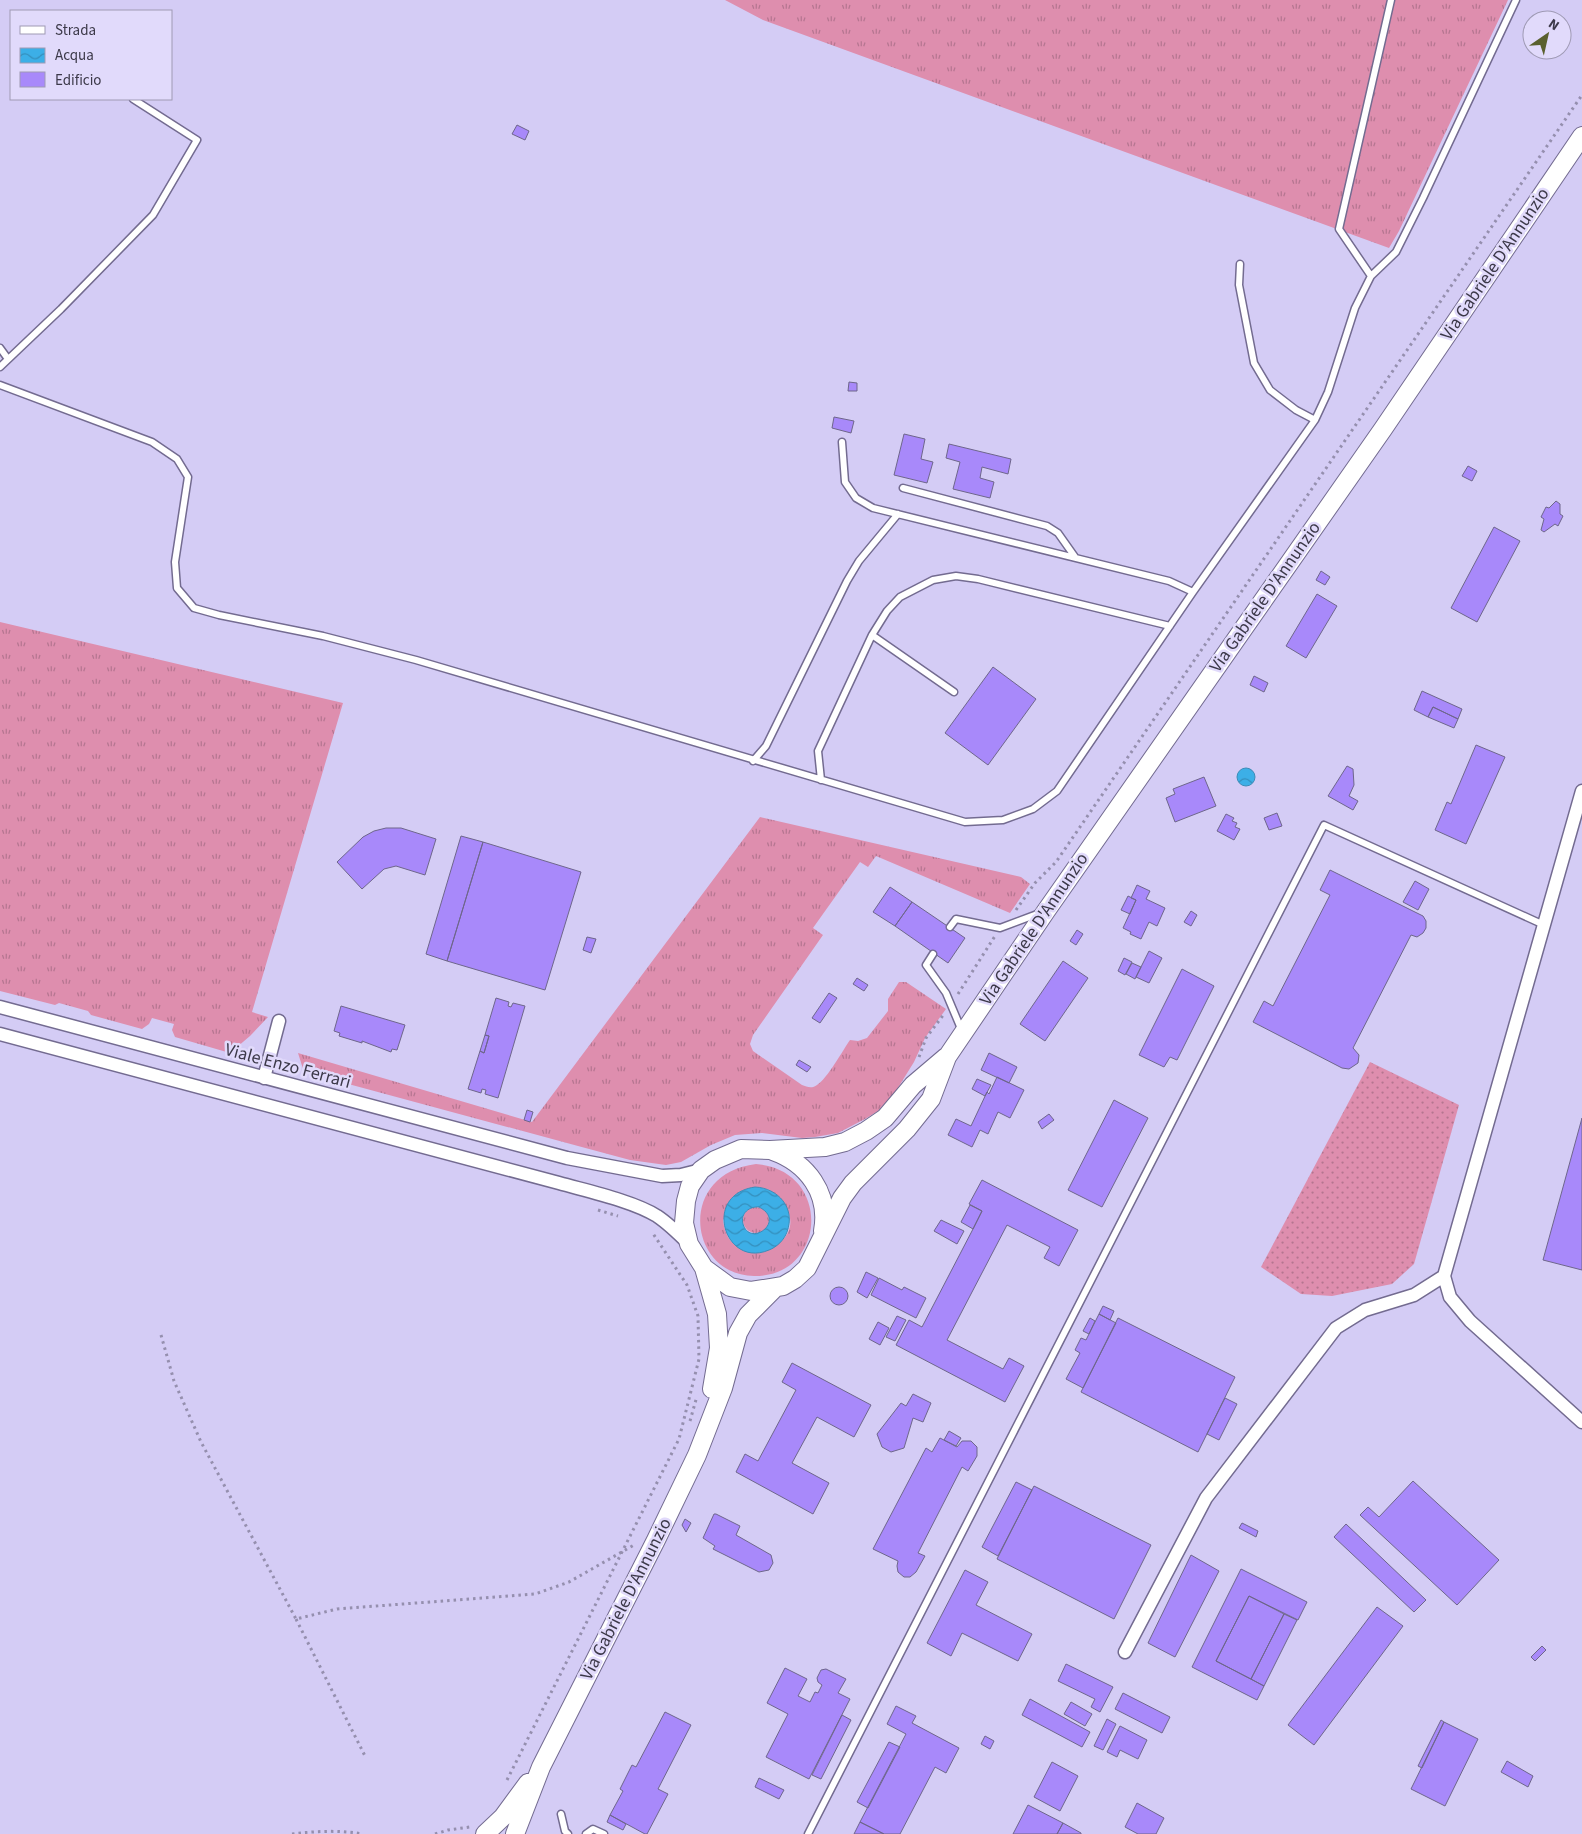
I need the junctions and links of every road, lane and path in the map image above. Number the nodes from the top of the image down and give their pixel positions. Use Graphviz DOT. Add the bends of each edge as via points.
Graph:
graph roads {
  1 [pos="1391,0"];
  2 [pos="1516,0"];
  3 [pos="135,100"];
  4 [pos="1582,136"];
  5 [pos="1240,264"];
  6 [pos="1371,276"];
  7 [pos="0,348"];
  8 [pos="8,359"];
  9 [pos="0,367"];
  10 [pos="0,385"];
  11 [pos="1315,420"];
  12 [pos="842,442"];
  13 [pos="902,488"];
  14 [pos="898,514"];
  15 [pos="1075,557"];
  16 [pos="1193,592"];
  17 [pos="1170,626"];
  18 [pos="872,635"];
  19 [pos="954,692"];
  20 [pos="753,761"];
  21 [pos="821,780"];
  22 [pos="1582,791"];
  23 [pos="1046,911"];
  24 [pos="1544,925"];
  25 [pos="950,927"];
  26 [pos="932,954"];
  27 [pos="0,1007"];
  28 [pos="279,1021"];
  29 [pos="0,1034"];
  30 [pos="963,1034"];
  31 [pos="947,1057"];
  32 [pos="264,1078"];
  33 [pos="770,1150"];
  34 [pos="701,1170"];
  35 [pos="622,1212"];
  36 [pos="623,1217"];
  37 [pos="650,1230"];
  38 [pos="822,1238"];
  39 [pos="689,1244"];
  40 [pos="704,1268"];
  41 [pos="1444,1276"];
  42 [pos="774,1289"];
  43 [pos="160,1335"];
  44 [pos="699,1390"];
  45 [pos="1582,1422"];
  46 [pos="697,1429"];
  47 [pos="638,1537"];
  48 [pos="656,1540"];
  49 [pos="634,1545"];
  50 [pos="623,1551"];
  51 [pos="630,1554"];
  52 [pos="296,1619"];
  53 [pos="1125,1652"];
  54 [pos="365,1756"];
  55 [pos="541,1767"];
  56 [pos="506,1782"];
  57 [pos="561,1814"];
  58 [pos="480,1829"];
  59 [pos="292,1834"];
  60 [pos="363,1834"];
  61 [pos="435,1834"];
  62 [pos="515,1834"];
  63 [pos="568,1834"];
  64 [pos="586,1834"];
  65 [pos="604,1834"];
  66 [pos="808,1834"];
  1 -- 6 [label="lane" via="1339,229"];
  2 -- 6 [label="lane" via="1396,252"];
  3 -- 8 [label="lane" via="197,140 153,215"];
  4 -- 23 [label="main road, Via Gabriele D'Annunzio" via="1383,429"];
  5 -- 11 [label="lane" via="1239,285 1254,363 1270,390"];
  6 -- 11 [label="lane" via="1355,308 1328,392"];
  7 -- 8 [label="lane"];
  8 -- 9 [label="lane"];
  10 -- 20 [label="lane" via="152,442 177,459 188,477 174,562 177,588 194,608 416,660"];
  11 -- 16 [label="lane"];
  12 -- 14 [label="lane" via="845,482 856,498 874,508"];
  13 -- 15 [label="lane" via="1048,526"];
  14 -- 15 [label="lane"];
  14 -- 20 [label="lane" via="859,561 847,581 766,746"];
  15 -- 16 [label="lane" via="1169,581"];
  16 -- 17 [label="lane"];
  17 -- 18 [label="lane" via="978,578 956,576 933,580 900,597"];
  17 -- 21 [label="lane" via="1057,791 1033,809 1003,820 965,822"];
  18 -- 19 [label="lane"];
  18 -- 21 [label="lane" via="818,751"];
  20 -- 21 [label="lane"];
  22 -- 24 [label="street"];
  23 -- 25 [label="lane" via="1000,928 956,919"];
  23 -- 30 [label="main road, Via Gabriele D'Annunzio"];
  24 -- 41 [label="street"];
  24 -- 66 [label="lane" via="1324,825"];
  26 -- 30 [label="lane" via="926,965 946,993"];
  27 -- 32 [label="street, Viale Enzo Ferrari"];
  28 -- 32 [label="street"];
  29 -- 39 [label="street" via="559,1182 656,1216"];
  30 -- 31 [label="main road, Via Gabriele D'Annunzio"];
  31 -- 33 [label="main road" via="913,1085 886,1118 866,1132 825,1147"];
  31 -- 38 [label="main road" via="931,1099 907,1129 853,1183"];
  32 -- 34 [label="street, Viale Enzo Ferrari" via="566,1158 662,1176"];
  33 -- 34 [label="main road" via="741,1149"];
  33 -- 38 [label="main road" via="793,1160 811,1176 824,1206"];
  34 -- 39 [label="main road" via="690,1186 686,1201 684,1223"];
  35 -- 36 [label="path" via="590,1207"];
  37 -- 50 [label="path" via="687,1286 698,1316 699,1359 679,1440"];
  38 -- 42 [label="main road" via="807,1268 795,1279"];
  39 -- 40 [label="main road"];
  40 -- 42 [label="main road" via="730,1287 751,1292"];
  40 -- 46 [label="main road" via="717,1314 719,1348"];
  41 -- 45 [label="street" via="1450,1297 1470,1320"];
  41 -- 53 [label="street" via="1414,1295 1365,1310 1336,1328 1206,1498"];
  42 -- 46 [label="main road" via="748,1315 738,1333 723,1388"];
  43 -- 52 [label="path" via="174,1381 201,1442"];
  44 -- 46 [label="path"];
  46 -- 48 [label="main road, Via Gabriele D'Annunzio" via="697,1455"];
  47 -- 49 [label="path"];
  48 -- 49 [label="path"];
  48 -- 55 [label="main road, Via Gabriele D'Annunzio"];
  49 -- 50 [label="path"];
  49 -- 51 [label="path"];
  50 -- 52 [label="path" via="569,1582 535,1594 337,1609"];
  50 -- 56 [label="path"];
  52 -- 54 [label="path"];
  55 -- 58 [label="main road, Via Gabriele D'Annunzio" via="502,1817"];
  55 -- 62 [label="main road, Via Gabriele D'Annunzio"];
  57 -- 63 [label="lane"];
  58 -- 61 [label="path" via="448,1830"];
  59 -- 60 [label="path"];
  64 -- 65 [label="lane" via="593,1829"];
}
